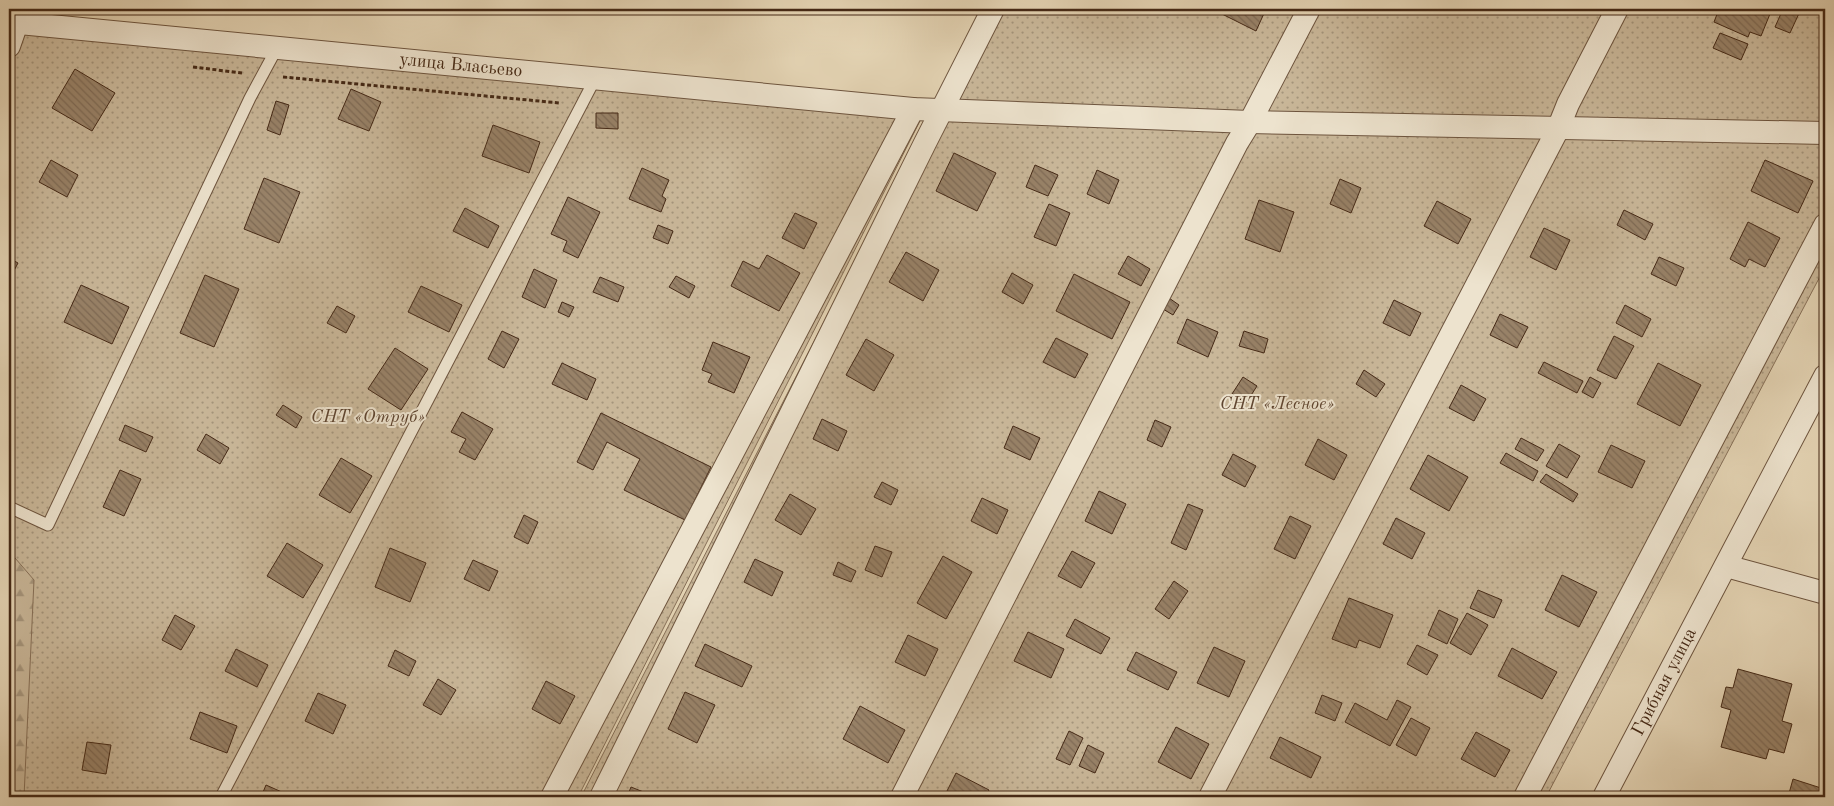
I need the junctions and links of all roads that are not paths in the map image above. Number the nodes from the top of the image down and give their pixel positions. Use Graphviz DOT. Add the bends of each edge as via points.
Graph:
graph roads {
  1 [pos="993,9"];
  2 [pos="1309,9"];
  3 [pos="1617,9"];
  4 [pos="13,23"];
  5 [pos="9,46"];
  6 [pos="277,48"];
  7 [pos="595,80"];
  8 [pos="912,109"];
  9 [pos="941,110"];
  10 [pos="1250,122"];
  11 [pos="1558,129"];
  12 [pos="1825,133"];
  13 [pos="1825,225"];
  14 [pos="1825,376"];
  15 [pos="9,508"];
  16 [pos="1726,566"];
  17 [pos="1825,593"];
  18 [pos="221,797"];
  19 [pos="552,797"];
  20 [pos="602,797"];
  21 [pos="902,797"];
  22 [pos="1210,797"];
  23 [pos="1525,797"];
  24 [pos="1604,797"];
  1 -- 9 [label="street"];
  2 -- 10 [label="street"];
  3 -- 11 [label="street"];
  4 -- 5 [label="street"];
  4 -- 6 [label="street, улица Власьево"];
  6 -- 7 [label="street, улица Власьево"];
  6 -- 15 [label="lane" via="250,98 48,525"];
  7 -- 8 [label="street, улица Власьево"];
  7 -- 18 [label="lane"];
  8 -- 9 [label="street, улица Власьево"];
  8 -- 19 [label="street"];
  9 -- 10 [label="street, улица Власьево"];
  9 -- 20 [label="street"];
  10 -- 11 [label="street, улица Власьево"];
  10 -- 21 [label="street"];
  11 -- 12 [label="street, улица Власьево"];
  11 -- 22 [label="street"];
  13 -- 23 [label="street"];
  14 -- 16 [label="street, Грибная улица"];
  16 -- 17 [label="street"];
  16 -- 24 [label="street, Грибная улица"];
}
